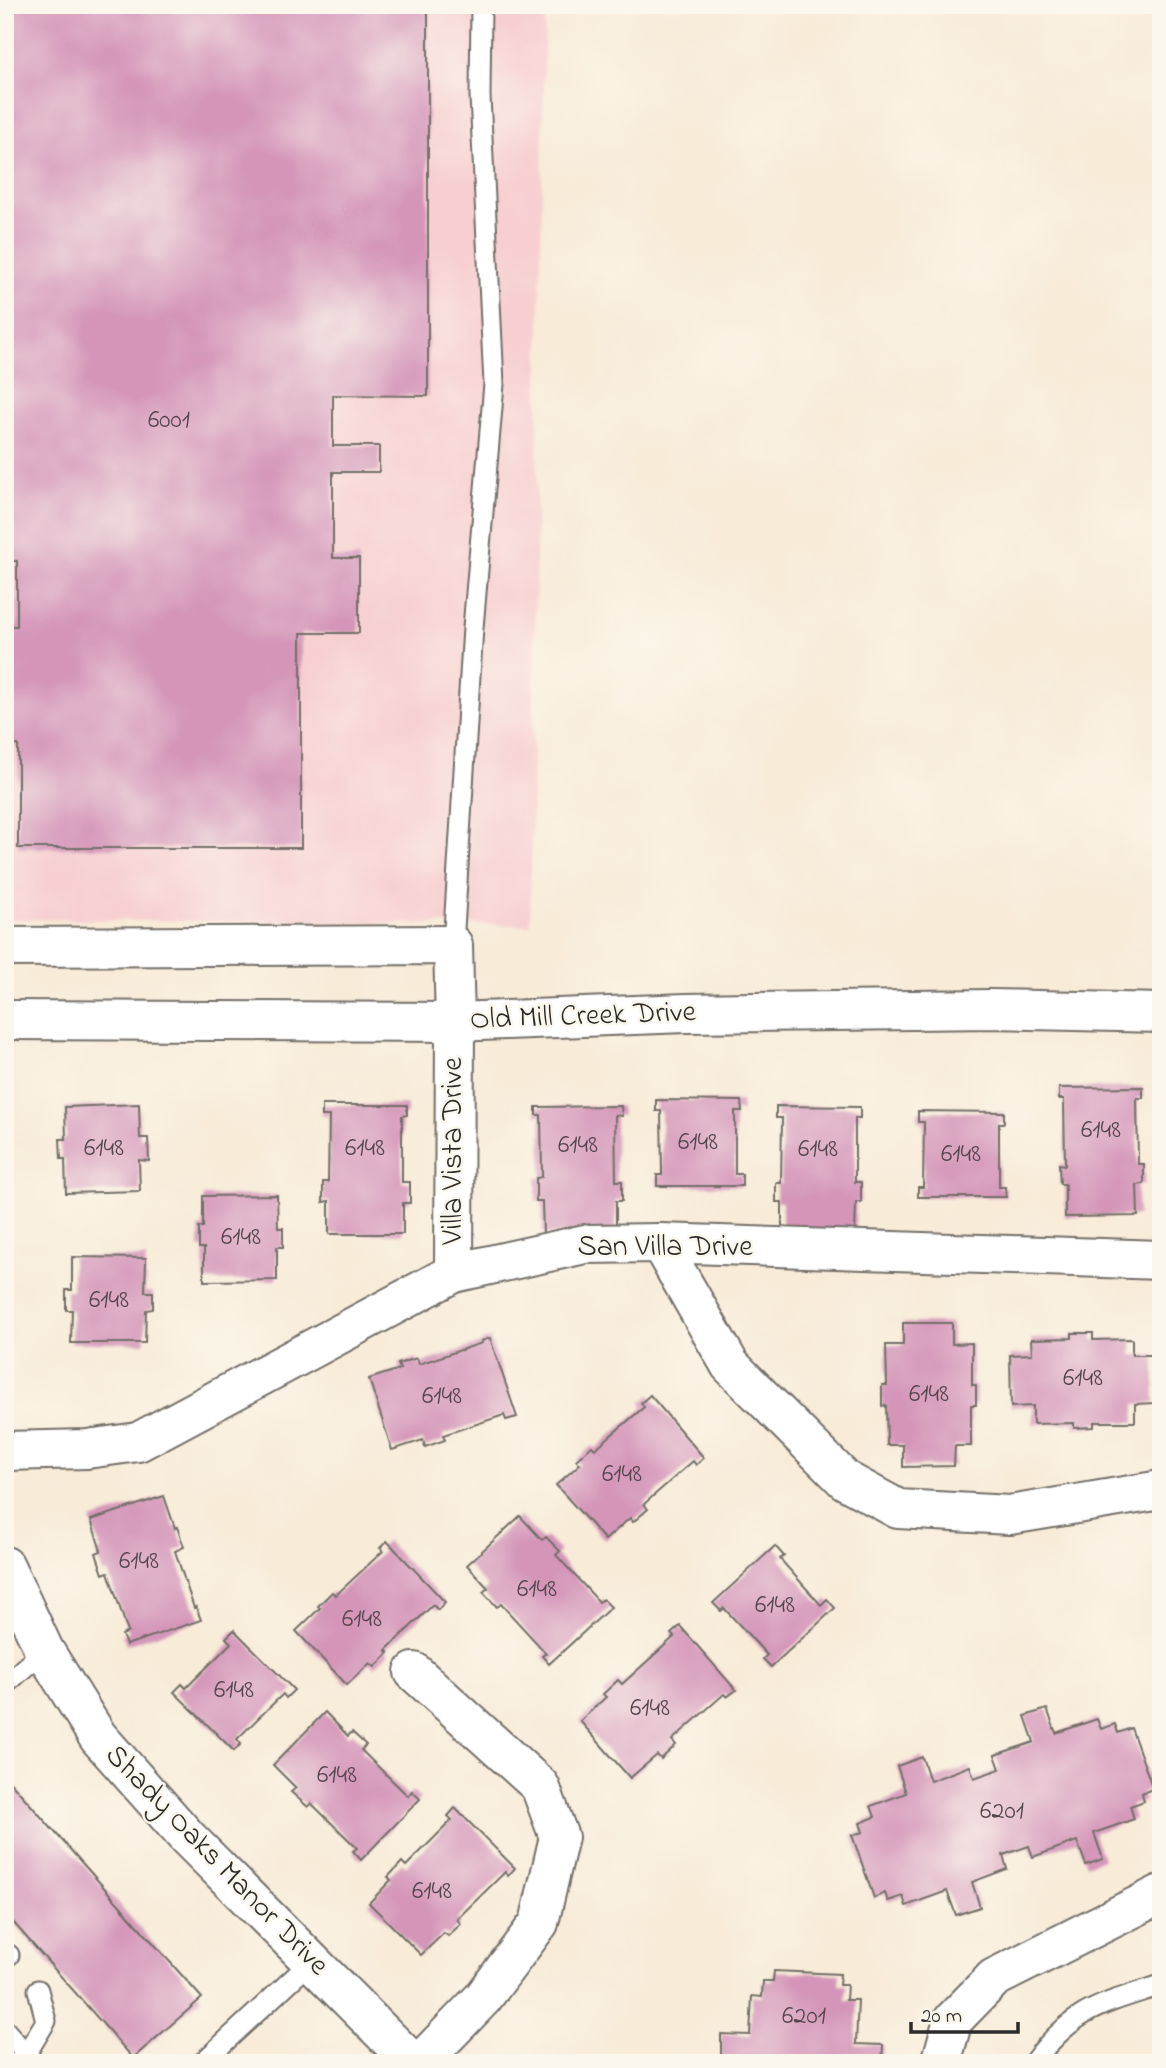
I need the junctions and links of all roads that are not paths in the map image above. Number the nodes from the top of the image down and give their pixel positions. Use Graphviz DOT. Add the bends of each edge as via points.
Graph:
graph roads {
  1 [pos="481,5"];
  2 [pos="453,945"];
  3 [pos="5,947"];
  4 [pos="1161,1013"];
  5 [pos="5,1020"];
  6 [pos="455,1022"];
  7 [pos="660,1243"];
  8 [pos="1161,1260"];
  9 [pos="454,1273"];
  10 [pos="5,1451"];
  11 [pos="1161,1490"];
  12 [pos="6,1571"];
  13 [pos="44,1650"];
  14 [pos="414,1672"];
  15 [pos="5,1685"];
  16 [pos="1161,1894"];
  17 [pos="312,1961"];
  18 [pos="1161,1985"];
  19 [pos="38,1990"];
  20 [pos="5,2030"];
  21 [pos="25,2060"];
  22 [pos="202,2063"];
  23 [pos="413,2063"];
  24 [pos="420,2063"];
  25 [pos="941,2063"];
  26 [pos="1033,2063"];
  1 -- 2 [label="lane" via="480,96 494,384"];
  2 -- 3 [label="street"];
  2 -- 6 [label="street, Villa Vista Drive"];
  4 -- 6 [label="street, Old Mill Creek Drive" via="992,1009"];
  5 -- 6 [label="street, Old Mill Creek Drive"];
  6 -- 9 [label="street, Villa Vista Drive"];
  7 -- 8 [label="street, San Villa Drive"];
  7 -- 9 [label="street, San Villa Drive" via="585,1244"];
  7 -- 11 [label="street" via="730,1365 845,1480 898,1509 1010,1515"];
  9 -- 10 [label="street, San Villa Drive" via="138,1441 88,1449"];
  12 -- 13 [label="street, Shady Oaks Manor Drive"];
  13 -- 15 [label="lane"];
  13 -- 17 [label="street, Shady Oaks Manor Drive" via="98,1737 187,1837"];
  14 -- 24 [label="street" via="540,1786 559,1837 540,1923 483,1998"];
  16 -- 25 [label="street" via="994,1978 953,2020"];
  17 -- 22 [label="lane"];
  17 -- 23 [label="street, Shady Oaks Manor Drive"];
  18 -- 26 [label="lane" via="1082,2013 1063,2027"];
  19 -- 21 [label="lane" via="46,2021"];
  20 -- 21 [label="lane"];
}
